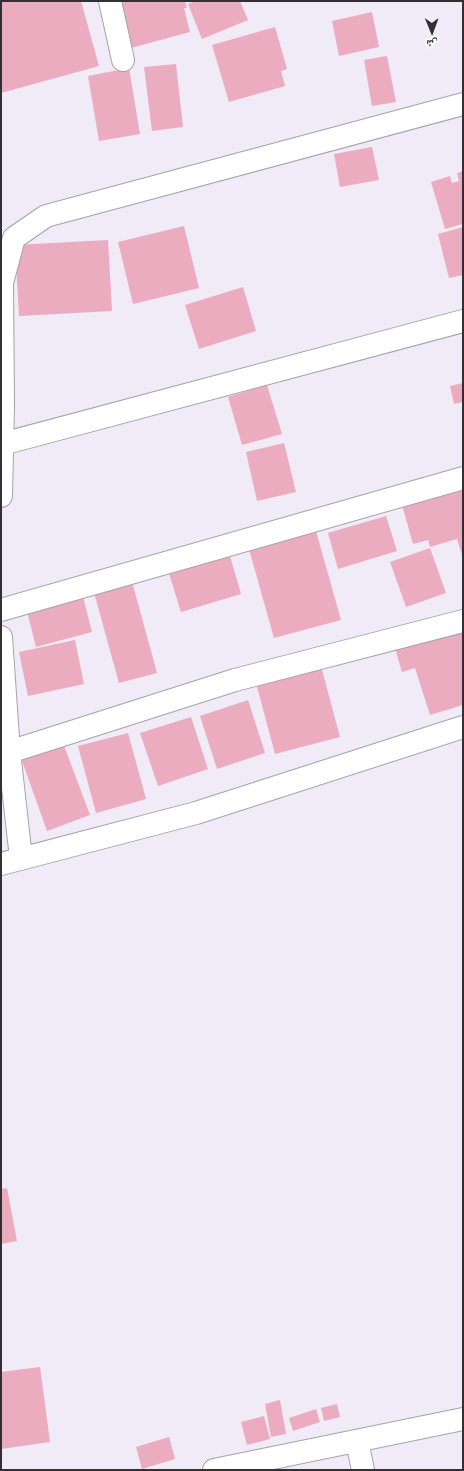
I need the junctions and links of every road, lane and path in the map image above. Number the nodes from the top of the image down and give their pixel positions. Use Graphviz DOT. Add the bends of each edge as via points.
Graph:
graph roads {
  1 [pos="110,1"];
  2 [pos="123,60"];
  3 [pos="463,104"];
  4 [pos="463,321"];
  5 [pos="2,444"];
  6 [pos="463,478"];
  7 [pos="1,496"];
  8 [pos="1,610"];
  9 [pos="463,621"];
  10 [pos="1,637"];
  11 [pos="463,727"];
  12 [pos="9,752"];
  13 [pos="11,861"];
  14 [pos="463,1419"];
  15 [pos="357,1441"];
  16 [pos="214,1470"];
  17 [pos="363,1470"];
  1 -- 2 [label="street"];
  3 -- 5 [label="street" via="46,216 14,238 2,283"];
  4 -- 5 [label="street"];
  5 -- 7 [label="street"];
  6 -- 8 [label="street"];
  9 -- 12 [label="street" via="235,680"];
  10 -- 12 [label="street"];
  11 -- 13 [label="street" via="196,813"];
  12 -- 13 [label="street"];
  14 -- 15 [label="street"];
  15 -- 16 [label="street"];
  15 -- 17 [label="street"];
}
